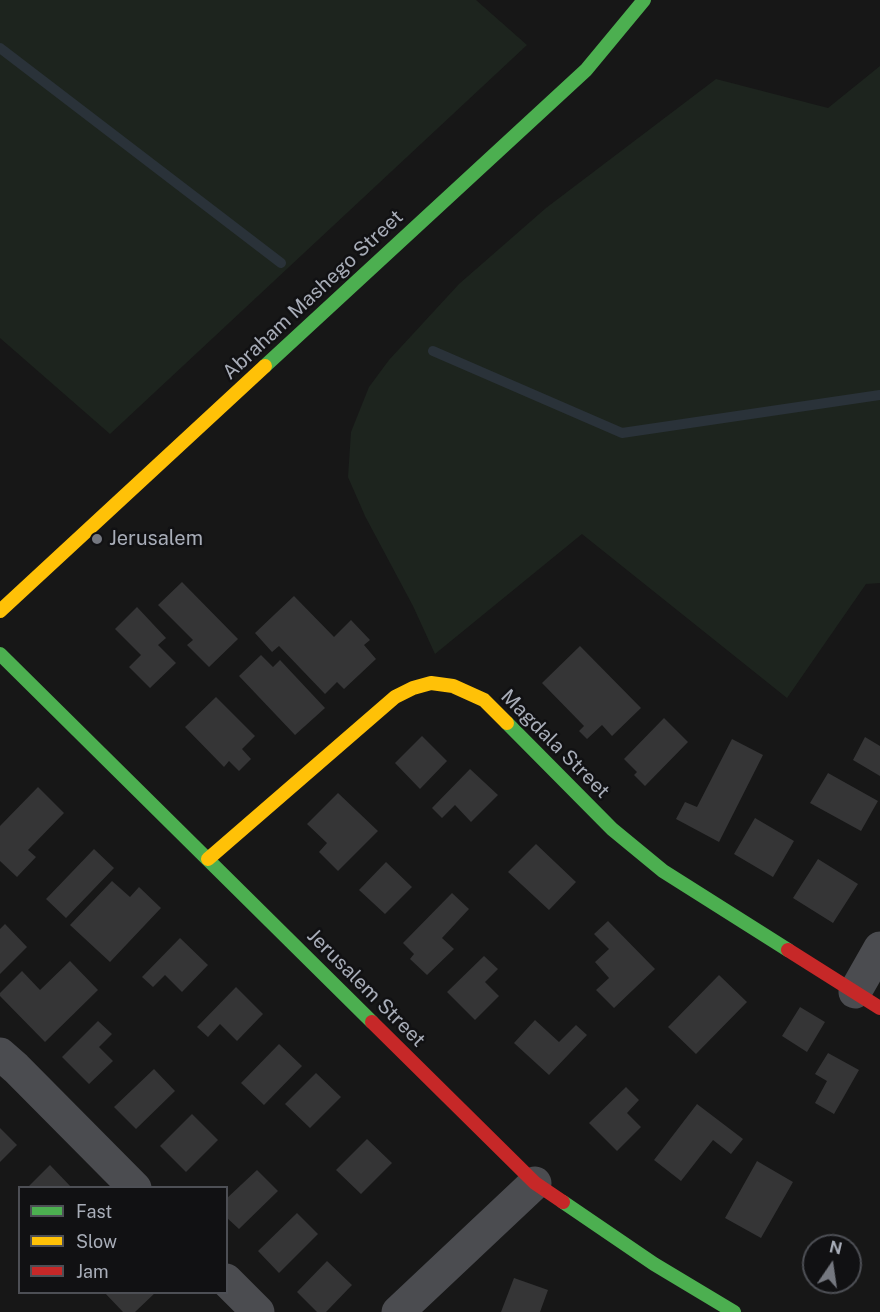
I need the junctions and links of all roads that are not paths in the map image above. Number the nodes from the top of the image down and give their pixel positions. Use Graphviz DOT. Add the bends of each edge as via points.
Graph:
graph roads {
  1 [pos="644,0"];
  2 [pos="0,610"];
  3 [pos="0,654"];
  4 [pos="208,859"];
  5 [pos="880,948"];
  6 [pos="867,1000"];
  7 [pos="0,1054"];
  8 [pos="535,1183"];
  9 [pos="133,1186"];
  10 [pos="228,1282"];
  11 [pos="258,1312"];
  12 [pos="398,1312"];
  13 [pos="734,1312"];
  1 -- 2 [label="street, Abraham Mashego Street" via="586,70"];
  3 -- 4 [label="street, Jerusalem Street"];
  4 -- 6 [label="street, Magdala Street" via="395,697 431,683 453,686 484,700 612,829 663,871"];
  4 -- 8 [label="street, Jerusalem Street"];
  5 -- 6 [label="street"];
  7 -- 9 [label="street"];
  8 -- 12 [label="street"];
  8 -- 13 [label="street, Jerusalem Street" via="654,1264"];
  10 -- 11 [label="street"];
}
